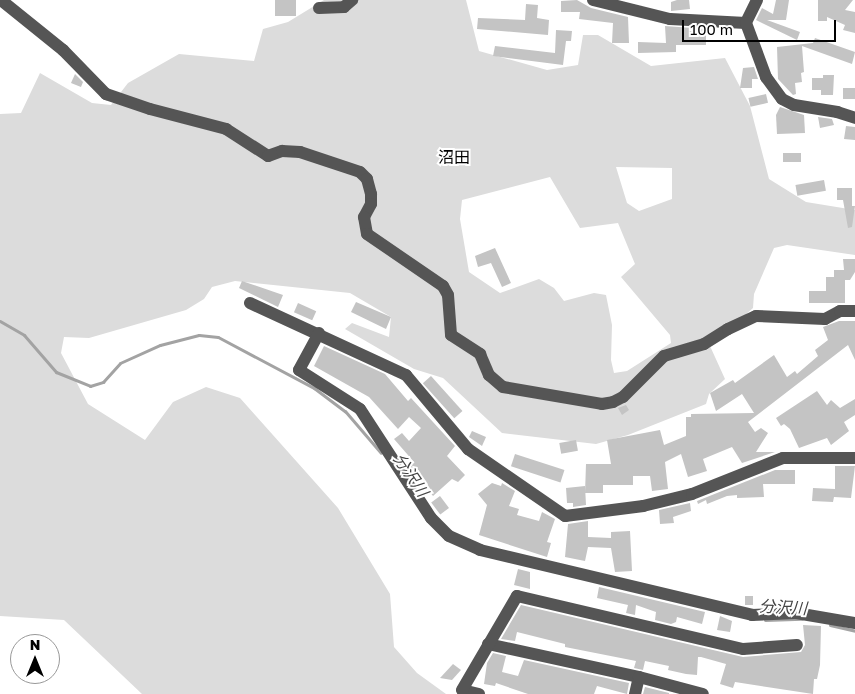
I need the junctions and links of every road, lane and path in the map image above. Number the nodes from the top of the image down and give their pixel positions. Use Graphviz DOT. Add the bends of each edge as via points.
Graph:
graph roads {
  1 [pos="1,0"];
  2 [pos="352,0"];
  3 [pos="593,0"];
  4 [pos="757,0"];
  5 [pos="319,8"];
  6 [pos="746,23"];
  7 [pos="855,118"];
  8 [pos="250,303"];
  9 [pos="855,311"];
  10 [pos="319,333"];
  11 [pos="855,458"];
  12 [pos="855,623"];
  13 [pos="488,644"];
  14 [pos="797,645"];
  15 [pos="639,677"];
  16 [pos="479,694"];
  17 [pos="635,694"];
  18 [pos="703,694"];
  1 -- 9 [label="street" via="63,50 106,94 167,115 226,130 268,156 282,151 300,152 360,172 367,179 371,194 371,204 364,218 367,234 443,286 448,295 451,335 480,354 489,375 503,387 602,404 613,402 623,397 664,356 704,344 756,316 825,319 840,311"];
  2 -- 5 [label="street" via="344,7"];
  3 -- 6 [label="street" via="670,19"];
  4 -- 6 [label="street"];
  6 -- 7 [label="street" via="766,77 782,99 794,105"];
  8 -- 10 [label="street"];
  10 -- 11 [label="street" via="406,375 468,449 565,516 642,506 692,494 783,458"];
  10 -- 12 [label="street" via="299,370 360,409 431,518 449,536 480,550 752,615 796,613"];
  13 -- 14 [label="street" via="517,596 743,649"];
  13 -- 15 [label="street"];
  13 -- 16 [label="street" via="462,690"];
  15 -- 17 [label="street"];
  15 -- 18 [label="street"];
}
